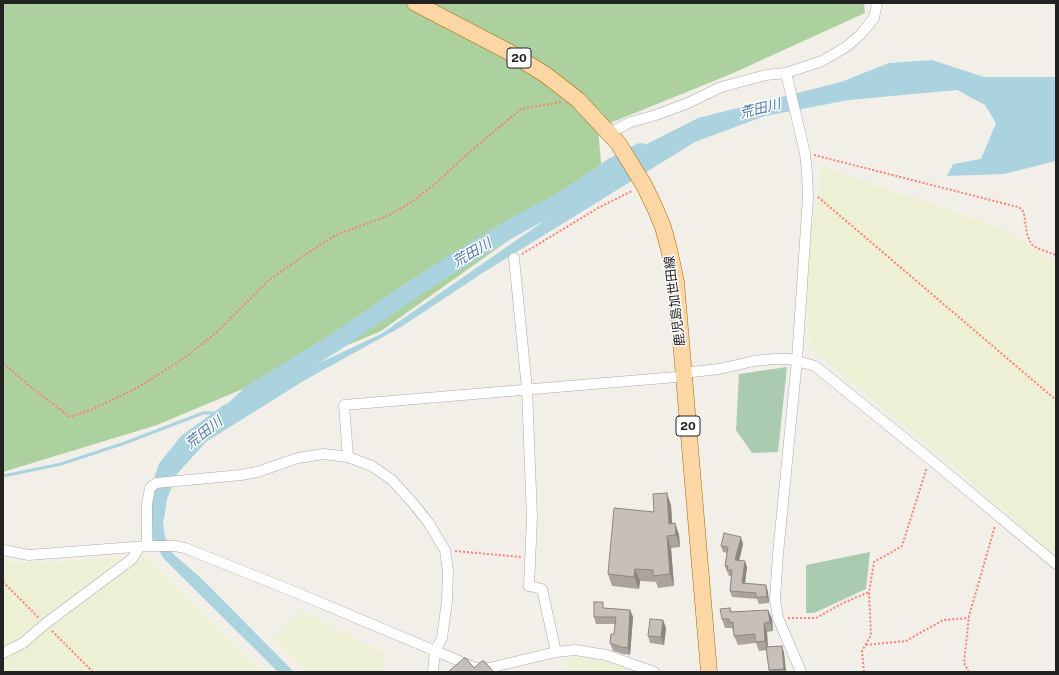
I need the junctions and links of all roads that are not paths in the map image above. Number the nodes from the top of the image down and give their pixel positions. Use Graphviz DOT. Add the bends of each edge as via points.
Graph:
graph roads {
  1 [pos="415,3"];
  2 [pos="877,3"];
  3 [pos="788,78"];
  4 [pos="614,138"];
  5 [pos="514,258"];
  6 [pos="797,360"];
  7 [pos="683,373"];
  8 [pos="527,389"];
  9 [pos="348,457"];
  10 [pos="145,546"];
  11 [pos="3,550"];
  12 [pos="1056,564"];
  13 [pos="435,651"];
  14 [pos="556,652"];
  15 [pos="3,653"];
  16 [pos="433,672"];
  17 [pos="654,672"];
  18 [pos="709,672"];
  19 [pos="801,672"];
  1 -- 4 [label="main road, 鹿児島加世田線 / 20" via="509,52 546,75 578,100"];
  2 -- 3 [label="street" via="874,18 846,47"];
  3 -- 4 [label="street" via="766,75 721,87 688,103 631,122"];
  3 -- 6 [label="street" via="805,153 808,197"];
  4 -- 7 [label="main road, 鹿児島加世田線 / 20" via="644,185 663,227 676,282"];
  5 -- 8 [label="street"];
  6 -- 7 [label="street" via="754,361 719,369"];
  6 -- 12 [label="street" via="815,366"];
  6 -- 19 [label="street" via="775,599 778,618"];
  7 -- 8 [label="street" via="676,377"];
  7 -- 18 [label="main road, 鹿児島加世田線 / 20"];
  8 -- 9 [label="street" via="344,405"];
  8 -- 14 [label="street" via="532,517 529,586 542,589"];
  9 -- 10 [label="street" via="324,454 298,458 241,476 156,483 150,488 147,504"];
  9 -- 13 [label="street" via="372,466 392,480 428,522 445,550 448,571 447,601 442,638"];
  10 -- 11 [label="street" via="29,555"];
  10 -- 13 [label="street" via="185,548"];
  10 -- 15 [label="street" via="132,559 23,643"];
  13 -- 14 [label="street" via="476,668 489,668"];
  13 -- 16 [label="street"];
  14 -- 17 [label="street" via="575,650 606,655"];
}
